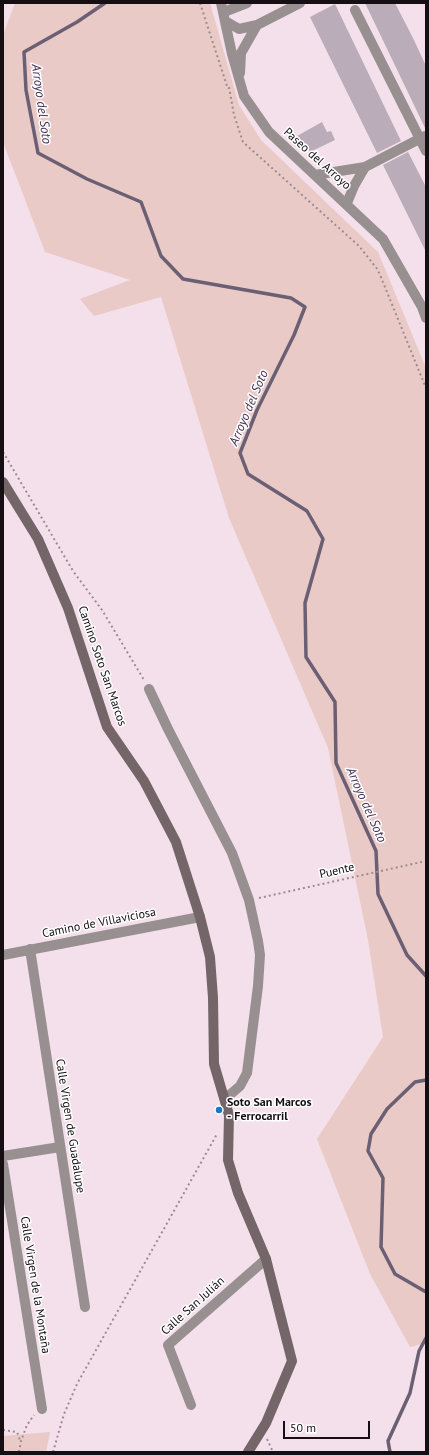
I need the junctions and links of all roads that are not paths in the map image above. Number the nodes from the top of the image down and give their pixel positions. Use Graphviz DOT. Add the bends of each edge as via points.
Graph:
graph roads {
  1 [pos="247,3"];
  2 [pos="300,3"];
  3 [pos="223,7"];
  4 [pos="354,10"];
  5 [pos="227,22"];
  6 [pos="257,25"];
  7 [pos="240,80"];
  8 [pos="423,137"];
  9 [pos="426,151"];
  10 [pos="365,167"];
  11 [pos="315,175"];
  12 [pos="347,203"];
  13 [pos="426,318"];
  14 [pos="3,482"];
  15 [pos="149,689"];
  16 [pos="200,917"];
  17 [pos="30,949"];
  18 [pos="3,955"];
  19 [pos="225,1099"];
  20 [pos="60,1147"];
  21 [pos="3,1156"];
  22 [pos="3,1164"];
  23 [pos="266,1259"];
  24 [pos="85,1307"];
  25 [pos="191,1405"];
  26 [pos="42,1409"];
  27 [pos="248,1452"];
  1 -- 3 [label="street"];
  2 -- 6 [label="street"];
  3 -- 5 [label="street, Paseo del Arroyo"];
  4 -- 8 [label="street"];
  5 -- 6 [label="street" via="239,29"];
  5 -- 7 [label="street, Paseo del Arroyo" via="232,54"];
  6 -- 7 [label="street" via="241,53"];
  7 -- 11 [label="street, Paseo del Arroyo" via="244,96 269,132"];
  8 -- 9 [label="street"];
  8 -- 10 [label="street"];
  10 -- 11 [label="street"];
  10 -- 12 [label="street"];
  11 -- 12 [label="street, Paseo del Arroyo"];
  12 -- 13 [label="street, Paseo del Arroyo" via="383,239"];
  14 -- 16 [label="street, Camino Soto San Marcos" via="38,539 65,601 107,727 144,781 176,842"];
  15 -- 19 [label="street" via="232,853 249,900 258,941 258,986 247,1073 240,1086"];
  16 -- 17 [label="street, Camino de Villaviciosa"];
  16 -- 19 [label="street, Camino Soto San Marcos" via="210,957 214,1064"];
  17 -- 18 [label="street, Camino de Villaviciosa"];
  17 -- 20 [label="street, Calle Virgen de Guadalupe"];
  19 -- 23 [label="street, Camino Soto San Marcos" via="229,1115 228,1160 238,1193"];
  20 -- 21 [label="street"];
  20 -- 24 [label="street, Calle Virgen de Guadalupe"];
  22 -- 26 [label="street, Calle Virgen de la Montaña"];
  23 -- 25 [label="street, Calle San Julián" via="168,1346"];
  23 -- 27 [label="street, Camino Soto San Marcos" via="292,1361 266,1423"];
}
